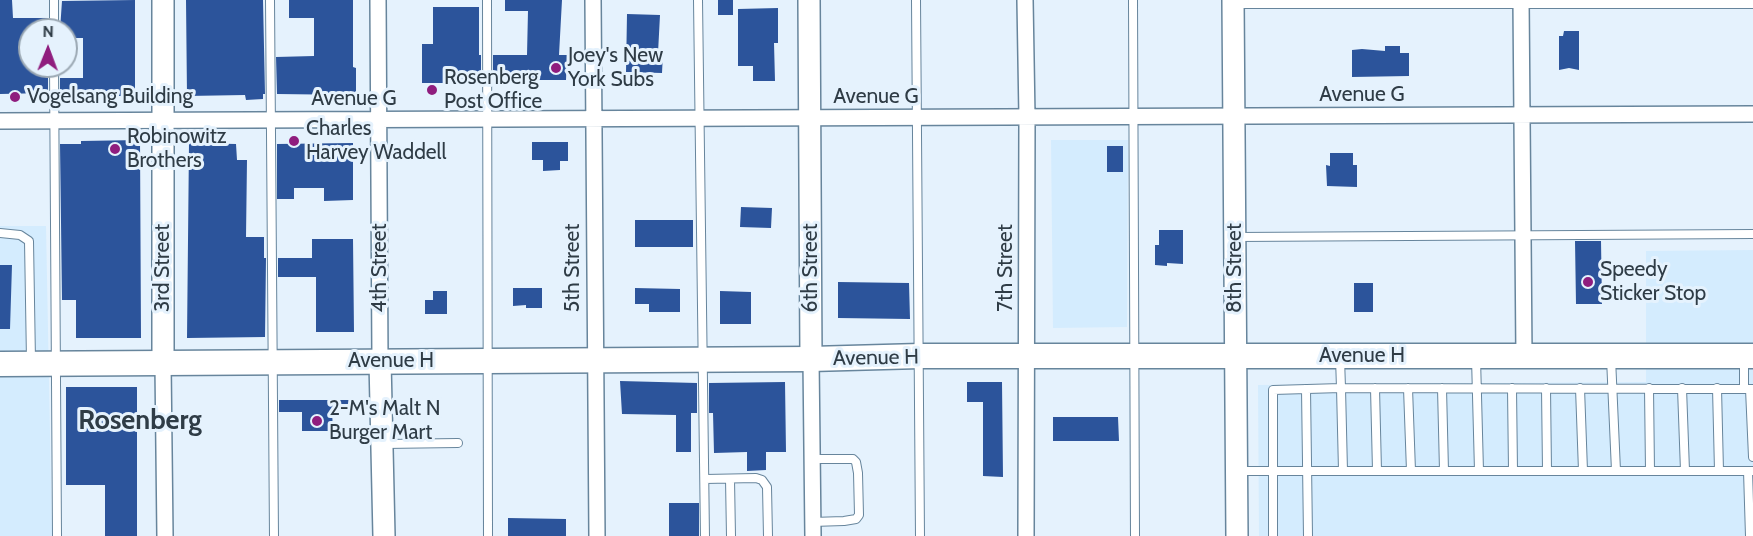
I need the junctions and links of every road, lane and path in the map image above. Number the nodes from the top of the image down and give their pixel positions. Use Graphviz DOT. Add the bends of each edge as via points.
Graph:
graph roads {
  1 [pos="54,0"];
  2 [pos="163,0"];
  3 [pos="270,0"];
  4 [pos="378,0"];
  5 [pos="487,0"];
  6 [pos="593,0"];
  7 [pos="698,0"];
  8 [pos="809,0"];
  9 [pos="916,0"];
  10 [pos="1025,0"];
  11 [pos="1133,0"];
  12 [pos="1233,2"];
  13 [pos="1521,2"];
  14 [pos="1753,4"];
  15 [pos="54,18"];
  16 [pos="54,78"];
  17 [pos="1753,114"];
  18 [pos="1522,115"];
  19 [pos="1234,116"];
  20 [pos="917,117"];
  21 [pos="1028,117"];
  22 [pos="1133,117"];
  23 [pos="699,118"];
  24 [pos="810,118"];
  25 [pos="488,119"];
  26 [pos="593,119"];
  27 [pos="163,120"];
  28 [pos="270,120"];
  29 [pos="379,120"];
  30 [pos="0,121"];
  31 [pos="55,121"];
  32 [pos="0,233"];
  33 [pos="1522,234"];
  34 [pos="1753,234"];
  35 [pos="1234,237"];
  36 [pos="920,356"];
  37 [pos="1133,356"];
  38 [pos="1235,356"];
  39 [pos="1340,356"];
  40 [pos="1524,356"];
  41 [pos="1611,356"];
  42 [pos="1749,356"];
  43 [pos="1026,357"];
  44 [pos="1476,357"];
  45 [pos="703,359"];
  46 [pos="812,359"];
  47 [pos="595,360"];
  48 [pos="381,361"];
  49 [pos="488,361"];
  50 [pos="56,363"];
  51 [pos="272,363"];
  52 [pos="0,364"];
  53 [pos="31,364"];
  54 [pos="163,364"];
  55 [pos="1341,388"];
  56 [pos="1375,388"];
  57 [pos="1408,388"];
  58 [pos="1442,388"];
  59 [pos="1478,388"];
  60 [pos="1512,388"];
  61 [pos="1546,388"];
  62 [pos="1580,388"];
  63 [pos="1612,388"];
  64 [pos="1649,388"];
  65 [pos="1682,388"];
  66 [pos="1717,388"];
  67 [pos="1749,388"];
  68 [pos="1306,389"];
  69 [pos="458,443"];
  70 [pos="382,444"];
  71 [pos="1753,457"];
  72 [pos="812,459"];
  73 [pos="1236,471"];
  74 [pos="1273,471"];
  75 [pos="1308,471"];
  76 [pos="1343,471"];
  77 [pos="1377,471"];
  78 [pos="1412,471"];
  79 [pos="1444,471"];
  80 [pos="1479,471"];
  81 [pos="1513,471"];
  82 [pos="1547,471"];
  83 [pos="1583,471"];
  84 [pos="1616,471"];
  85 [pos="1650,471"];
  86 [pos="1684,471"];
  87 [pos="1719,471"];
  88 [pos="1750,471"];
  89 [pos="705,479"];
  90 [pos="730,479"];
  91 [pos="813,529"];
  92 [pos="57,536"];
  93 [pos="165,536"];
  94 [pos="274,536"];
  95 [pos="384,536"];
  96 [pos="488,536"];
  97 [pos="597,536"];
  98 [pos="705,536"];
  99 [pos="731,536"];
  100 [pos="768,536"];
  101 [pos="920,536"];
  102 [pos="1026,536"];
  103 [pos="1135,536"];
  104 [pos="1237,536"];
  105 [pos="1273,536"];
  106 [pos="1308,536"];
  107 [pos="1750,536"];
  1 -- 15 [label="lane"];
  2 -- 27 [label="street, 3rd Street"];
  3 -- 28 [label="lane"];
  4 -- 29 [label="street, 4th Street"];
  5 -- 25 [label="lane"];
  6 -- 26 [label="street, 5th Street"];
  7 -- 23 [label="lane"];
  8 -- 24 [label="street, 6th Street"];
  9 -- 20 [label="lane"];
  10 -- 21 [label="street, 7th Street"];
  11 -- 22 [label="lane"];
  12 -- 13 [label="lane"];
  12 -- 19 [label="street, 8th Street"];
  13 -- 14 [label="lane"];
  13 -- 18 [label="street"];
  16 -- 31 [label="lane"];
  17 -- 18 [label="street, Avenue G"];
  18 -- 19 [label="street, Avenue G"];
  18 -- 33 [label="street"];
  19 -- 22 [label="street, Avenue G"];
  19 -- 35 [label="street, 8th Street"];
  20 -- 21 [label="street, Avenue G"];
  20 -- 24 [label="street, Avenue G"];
  20 -- 36 [label="lane"];
  21 -- 22 [label="street, Avenue G"];
  21 -- 43 [label="street, 7th Street"];
  22 -- 37 [label="lane"];
  23 -- 24 [label="street, Avenue G"];
  23 -- 26 [label="street, Avenue G"];
  23 -- 45 [label="lane"];
  24 -- 46 [label="street, 6th Street"];
  25 -- 26 [label="street, Avenue G"];
  25 -- 29 [label="street, Avenue G"];
  25 -- 49 [label="lane"];
  26 -- 47 [label="street, 5th Street"];
  27 -- 28 [label="street, Avenue G"];
  27 -- 31 [label="street, Avenue G"];
  27 -- 54 [label="street, 3rd Street"];
  28 -- 29 [label="street, Avenue G"];
  28 -- 51 [label="lane"];
  29 -- 48 [label="street, 4th Street"];
  30 -- 31 [label="street, Avenue G"];
  31 -- 50 [label="lane"];
  32 -- 53 [label="lane" via="20,235 29,241"];
  33 -- 34 [label="lane"];
  33 -- 35 [label="lane"];
  33 -- 40 [label="street"];
  35 -- 38 [label="street, 8th Street"];
  36 -- 43 [label="main road, Avenue H"];
  36 -- 46 [label="main road, Avenue H"];
  36 -- 101 [label="lane"];
  37 -- 38 [label="main road, Avenue H"];
  37 -- 43 [label="main road, Avenue H"];
  37 -- 103 [label="lane"];
  38 -- 39 [label="main road, Avenue H"];
  38 -- 73 [label="street, 8th Street"];
  39 -- 44 [label="main road, Avenue H"];
  39 -- 55 [label="lane"];
  40 -- 41 [label="main road, Avenue H"];
  40 -- 44 [label="main road, Avenue H"];
  41 -- 42 [label="main road, Avenue H"];
  41 -- 63 [label="lane"];
  42 -- 67 [label="lane"];
  43 -- 102 [label="street, 7th Street"];
  44 -- 59 [label="lane"];
  45 -- 46 [label="main road, Avenue H"];
  45 -- 47 [label="main road, Avenue H"];
  45 -- 89 [label="lane"];
  46 -- 72 [label="street, 6th Street"];
  47 -- 49 [label="main road, Avenue H"];
  47 -- 97 [label="street, 5th Street"];
  48 -- 49 [label="main road, Avenue H"];
  48 -- 51 [label="main road, Avenue H"];
  48 -- 70 [label="street, 4th Street"];
  49 -- 96 [label="lane"];
  50 -- 53 [label="main road, Avenue H"];
  50 -- 54 [label="main road, Avenue H"];
  50 -- 92 [label="lane"];
  51 -- 54 [label="main road, Avenue H"];
  51 -- 94 [label="lane"];
  52 -- 53 [label="main road, Avenue H"];
  54 -- 93 [label="street, 3rd Street"];
  55 -- 56 [label="lane"];
  55 -- 68 [label="lane"];
  55 -- 76 [label="lane"];
  56 -- 57 [label="lane"];
  56 -- 77 [label="lane"];
  57 -- 58 [label="lane"];
  57 -- 78 [label="lane"];
  58 -- 59 [label="lane"];
  58 -- 79 [label="lane"];
  59 -- 60 [label="lane"];
  59 -- 80 [label="lane"];
  60 -- 61 [label="lane"];
  60 -- 81 [label="lane"];
  61 -- 62 [label="lane"];
  61 -- 82 [label="lane"];
  62 -- 63 [label="lane"];
  62 -- 83 [label="lane"];
  63 -- 64 [label="lane"];
  63 -- 84 [label="lane"];
  64 -- 65 [label="lane"];
  64 -- 85 [label="lane"];
  65 -- 66 [label="lane"];
  65 -- 86 [label="lane"];
  66 -- 67 [label="lane"];
  66 -- 87 [label="lane"];
  67 -- 71 [label="lane"];
  68 -- 74 [label="lane" via="1273,390"];
  68 -- 75 [label="lane"];
  69 -- 70 [label="lane"];
  70 -- 95 [label="street, 4th Street"];
  72 -- 91 [label="street, 6th Street"];
  72 -- 91 [label="lane" via="856,462 859,515"];
  73 -- 74 [label="lane"];
  73 -- 104 [label="street, 8th Street"];
  74 -- 75 [label="lane"];
  74 -- 105 [label="lane"];
  75 -- 76 [label="lane"];
  75 -- 106 [label="lane"];
  76 -- 77 [label="lane"];
  77 -- 78 [label="lane"];
  78 -- 79 [label="lane"];
  79 -- 80 [label="lane"];
  80 -- 81 [label="lane"];
  81 -- 82 [label="lane"];
  82 -- 83 [label="lane"];
  83 -- 84 [label="lane"];
  84 -- 85 [label="lane"];
  85 -- 86 [label="lane"];
  86 -- 87 [label="lane"];
  87 -- 88 [label="lane"];
  88 -- 107 [label="lane"];
  89 -- 90 [label="lane"];
  89 -- 98 [label="lane"];
  90 -- 99 [label="lane"];
  90 -- 100 [label="lane" via="756,478 767,487"];
}
